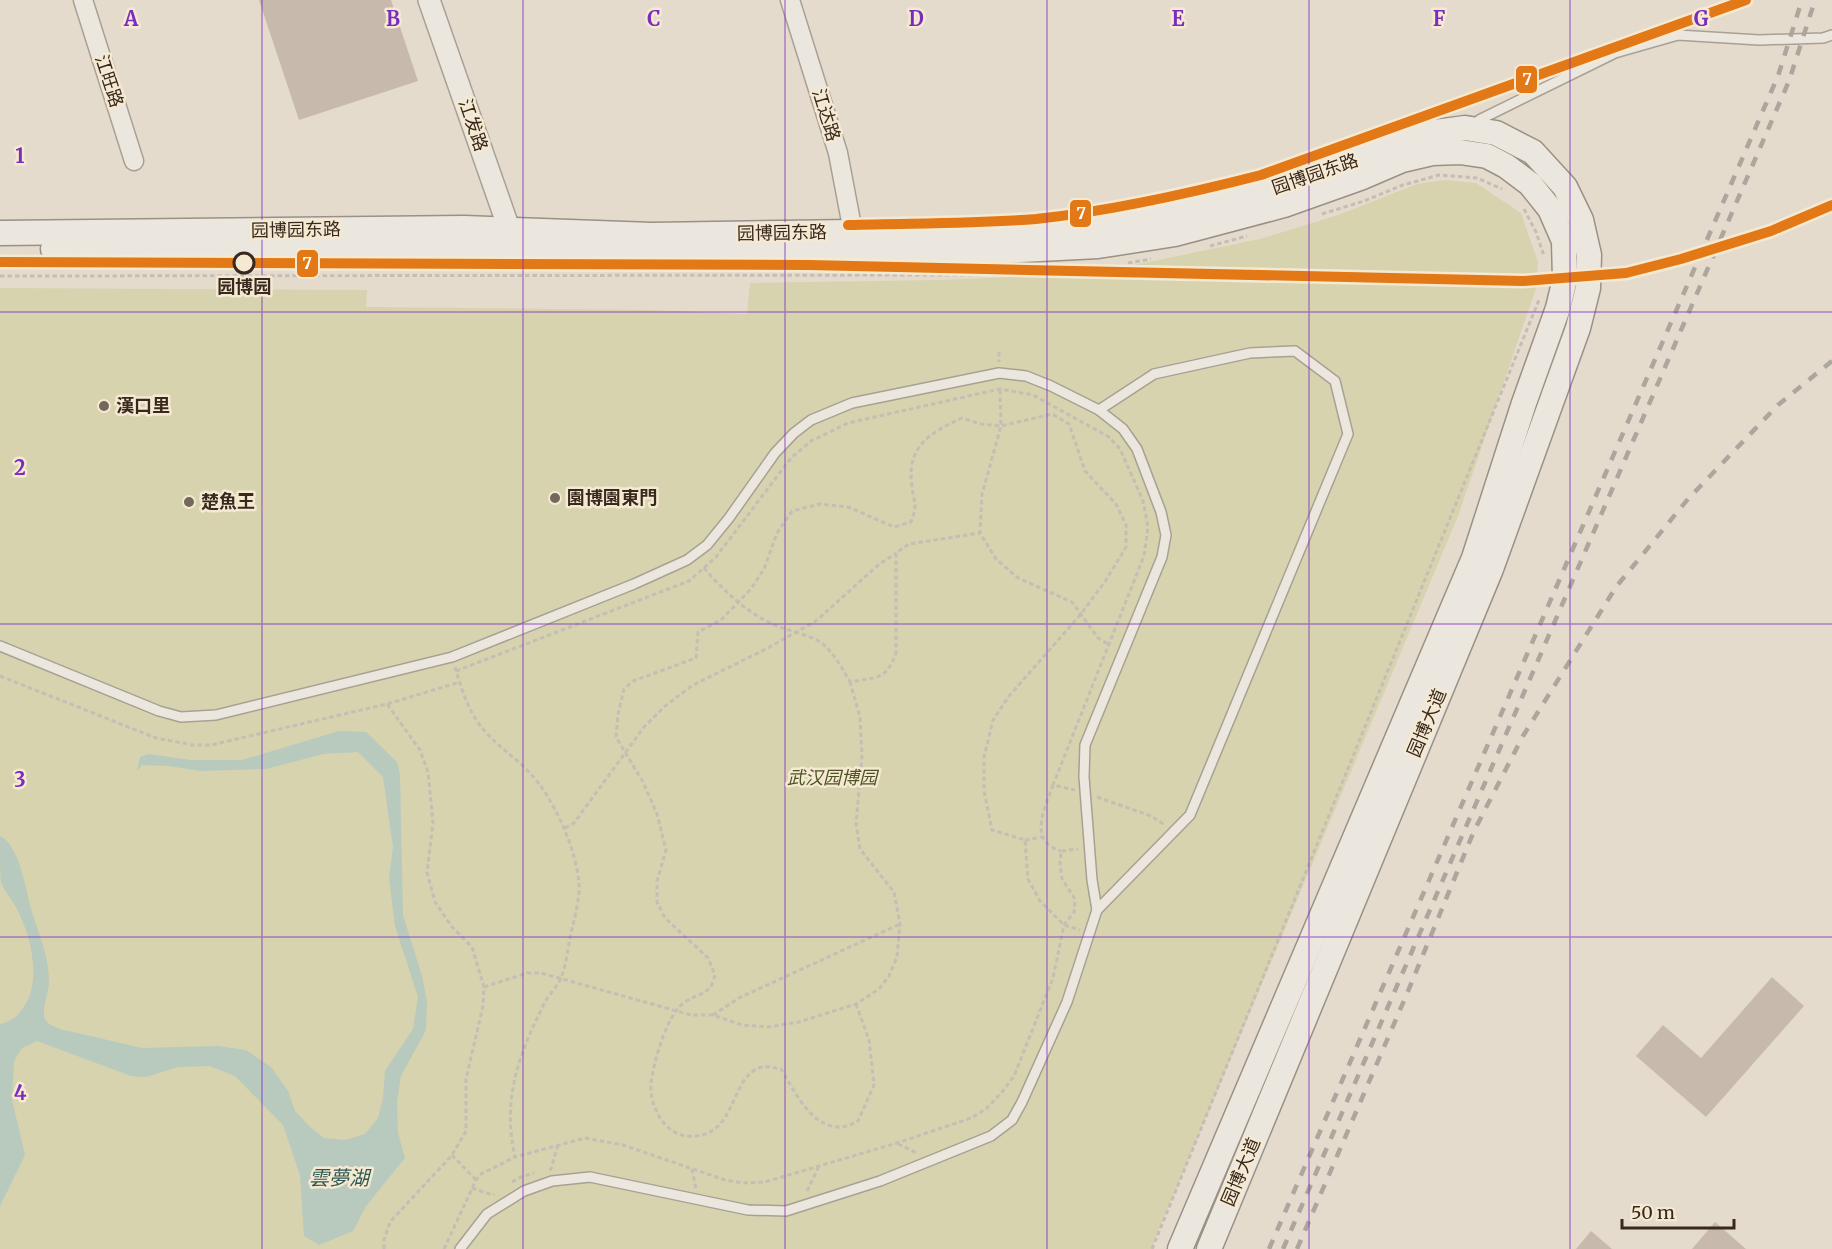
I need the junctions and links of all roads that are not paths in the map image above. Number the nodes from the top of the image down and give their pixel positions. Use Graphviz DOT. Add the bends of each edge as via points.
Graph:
graph roads {
  1 [pos="83,0"];
  2 [pos="429,0"];
  3 [pos="790,0"];
  4 [pos="1832,35"];
  5 [pos="1477,130"];
  6 [pos="134,161"];
  7 [pos="1565,187"];
  8 [pos="1550,210"];
  9 [pos="853,232"];
  10 [pos="0,233"];
  11 [pos="513,241"];
  12 [pos="0,248"];
  13 [pos="1099,410"];
  14 [pos="0,646"];
  15 [pos="1097,910"];
  16 [pos="460,1249"];
  17 [pos="1180,1249"];
  18 [pos="1209,1249"];
  1 -- 6 [label="street, 江旺路"];
  2 -- 11 [label="street, 江发路"];
  3 -- 9 [label="street, 江达路" via="838,153"];
  4 -- 5 [label="lane" via="1759,40 1678,35 1615,53 1479,120"];
  5 -- 7 [label="main road, 园博园东路" via="1496,133 1533,152"];
  5 -- 9 [label="main road, 园博园东路" via="1436,132 1293,183 1179,213 1010,235"];
  7 -- 18 [label="main road, 园博大道" via="1581,220 1589,255 1588,288 1578,328 1491,569"];
  8 -- 11 [label="main road, 园博园东路" via="1530,184 1506,166 1487,156 1460,152 1402,160 1284,206 1175,234 1098,246 959,253"];
  8 -- 17 [label="main road, 园博大道" via="1564,241 1565,279 1474,558"];
  9 -- 11 [label="main road, 园博园东路"];
  10 -- 11 [label="main road, 园博园东路" via="452,228"];
  11 -- 12 [label="main road, 园博园东路"];
  13 -- 14 [label="lane" via="1026,376 999,373 852,403 811,420 794,433 729,519 707,545 687,560 452,657 216,715 182,717 159,711"];
  13 -- 15 [label="lane" via="1123,429 1137,449 1166,535 1162,557 1085,745 1085,791"];
  13 -- 15 [label="lane" via="1154,374 1250,353 1294,351 1335,381 1348,434 1190,815"];
  15 -- 16 [label="lane" via="1067,1002 1023,1102 1012,1120 991,1136 880,1181 786,1211 748,1210 590,1177 552,1180 524,1191 487,1214"];
}
